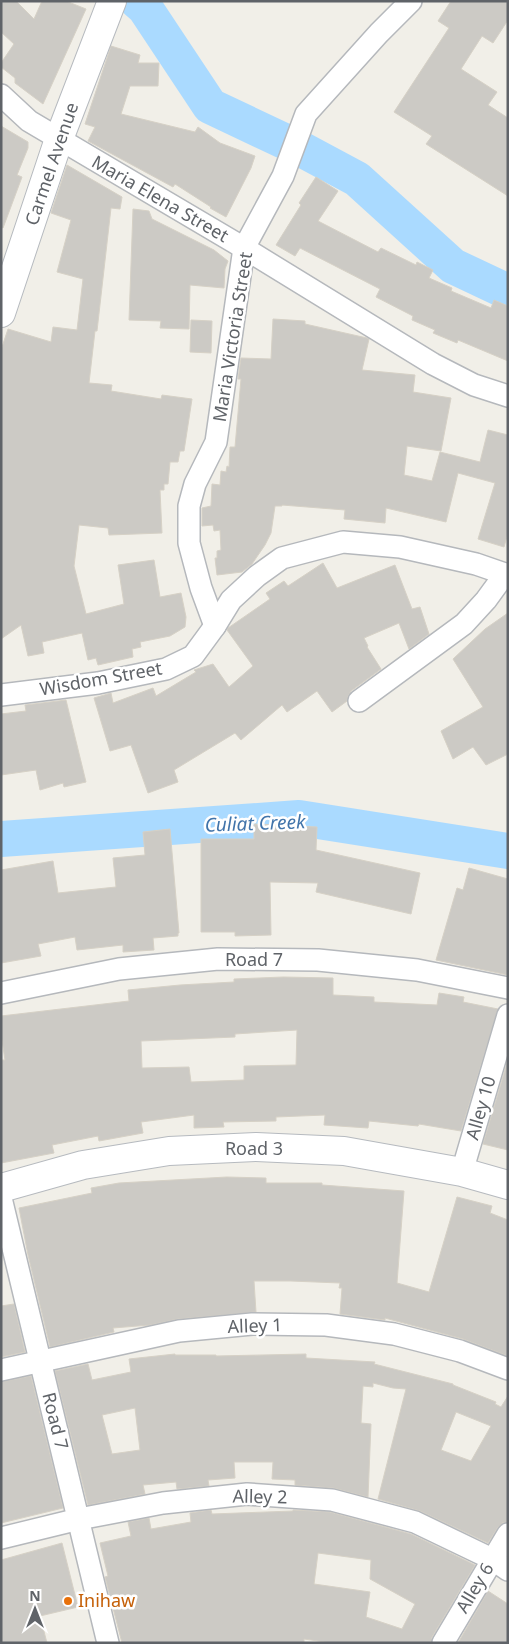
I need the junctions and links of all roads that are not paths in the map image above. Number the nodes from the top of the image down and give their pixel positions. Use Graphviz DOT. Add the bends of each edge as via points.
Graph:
graph roads {
  1 [pos="411,1"];
  2 [pos="109,9"];
  3 [pos="1,95"];
  4 [pos="59,139"];
  5 [pos="244,248"];
  6 [pos="1,313"];
  7 [pos="508,396"];
  8 [pos="506,574"];
  9 [pos="215,626"];
  10 [pos="1,695"];
  11 [pos="359,701"];
  12 [pos="508,988"];
  13 [pos="1,993"];
  14 [pos="508,1015"];
  15 [pos="462,1172"];
  16 [pos="508,1185"];
  17 [pos="1,1188"];
  18 [pos="1,1198"];
  19 [pos="39,1360"];
  20 [pos="508,1369"];
  21 [pos="1,1370"];
  22 [pos="79,1519"];
  23 [pos="508,1534"];
  24 [pos="1,1538"];
  25 [pos="500,1564"];
  26 [pos="108,1643"];
  27 [pos="443,1643"];
  1 -- 5 [label="street, Maria Victoria Street" via="306,114 284,176"];
  2 -- 4 [label="street, Carmel Avenue"];
  3 -- 4 [label="street, Maria Elena Street" via="29,121"];
  4 -- 5 [label="street, Maria Elena Street"];
  4 -- 6 [label="street, Carmel Avenue"];
  5 -- 7 [label="street, Maria Elena Street" via="433,364 474,385"];
  5 -- 9 [label="street, Maria Victoria Street" via="216,442 195,484 190,506 190,543"];
  8 -- 9 [label="street, Wisdom Street" via="400,547 343,542 282,558 231,600"];
  8 -- 11 [label="street" via="464,624"];
  9 -- 10 [label="street, Wisdom Street" via="193,656 166,669 98,683"];
  12 -- 13 [label="street, Road 7" via="417,970 318,960 218,959 119,969"];
  14 -- 15 [label="street, Alley 10"];
  15 -- 16 [label="street, Road 3"];
  15 -- 17 [label="street, Road 3" via="344,1151 256,1147 159,1153 83,1165"];
  18 -- 19 [label="street, Road 7"];
  19 -- 20 [label="street, Alley 1" via="179,1331 252,1324 326,1325 394,1334 460,1351"];
  19 -- 21 [label="street, Alley 1"];
  19 -- 22 [label="street, Road 7"];
  22 -- 24 [label="street, Alley 2"];
  22 -- 25 [label="street, Alley 2" via="163,1503 247,1494 332,1500 415,1522"];
  22 -- 26 [label="street, Road 7"];
  23 -- 25 [label="street, Alley 6"];
  25 -- 27 [label="street, Alley 6"];
}
